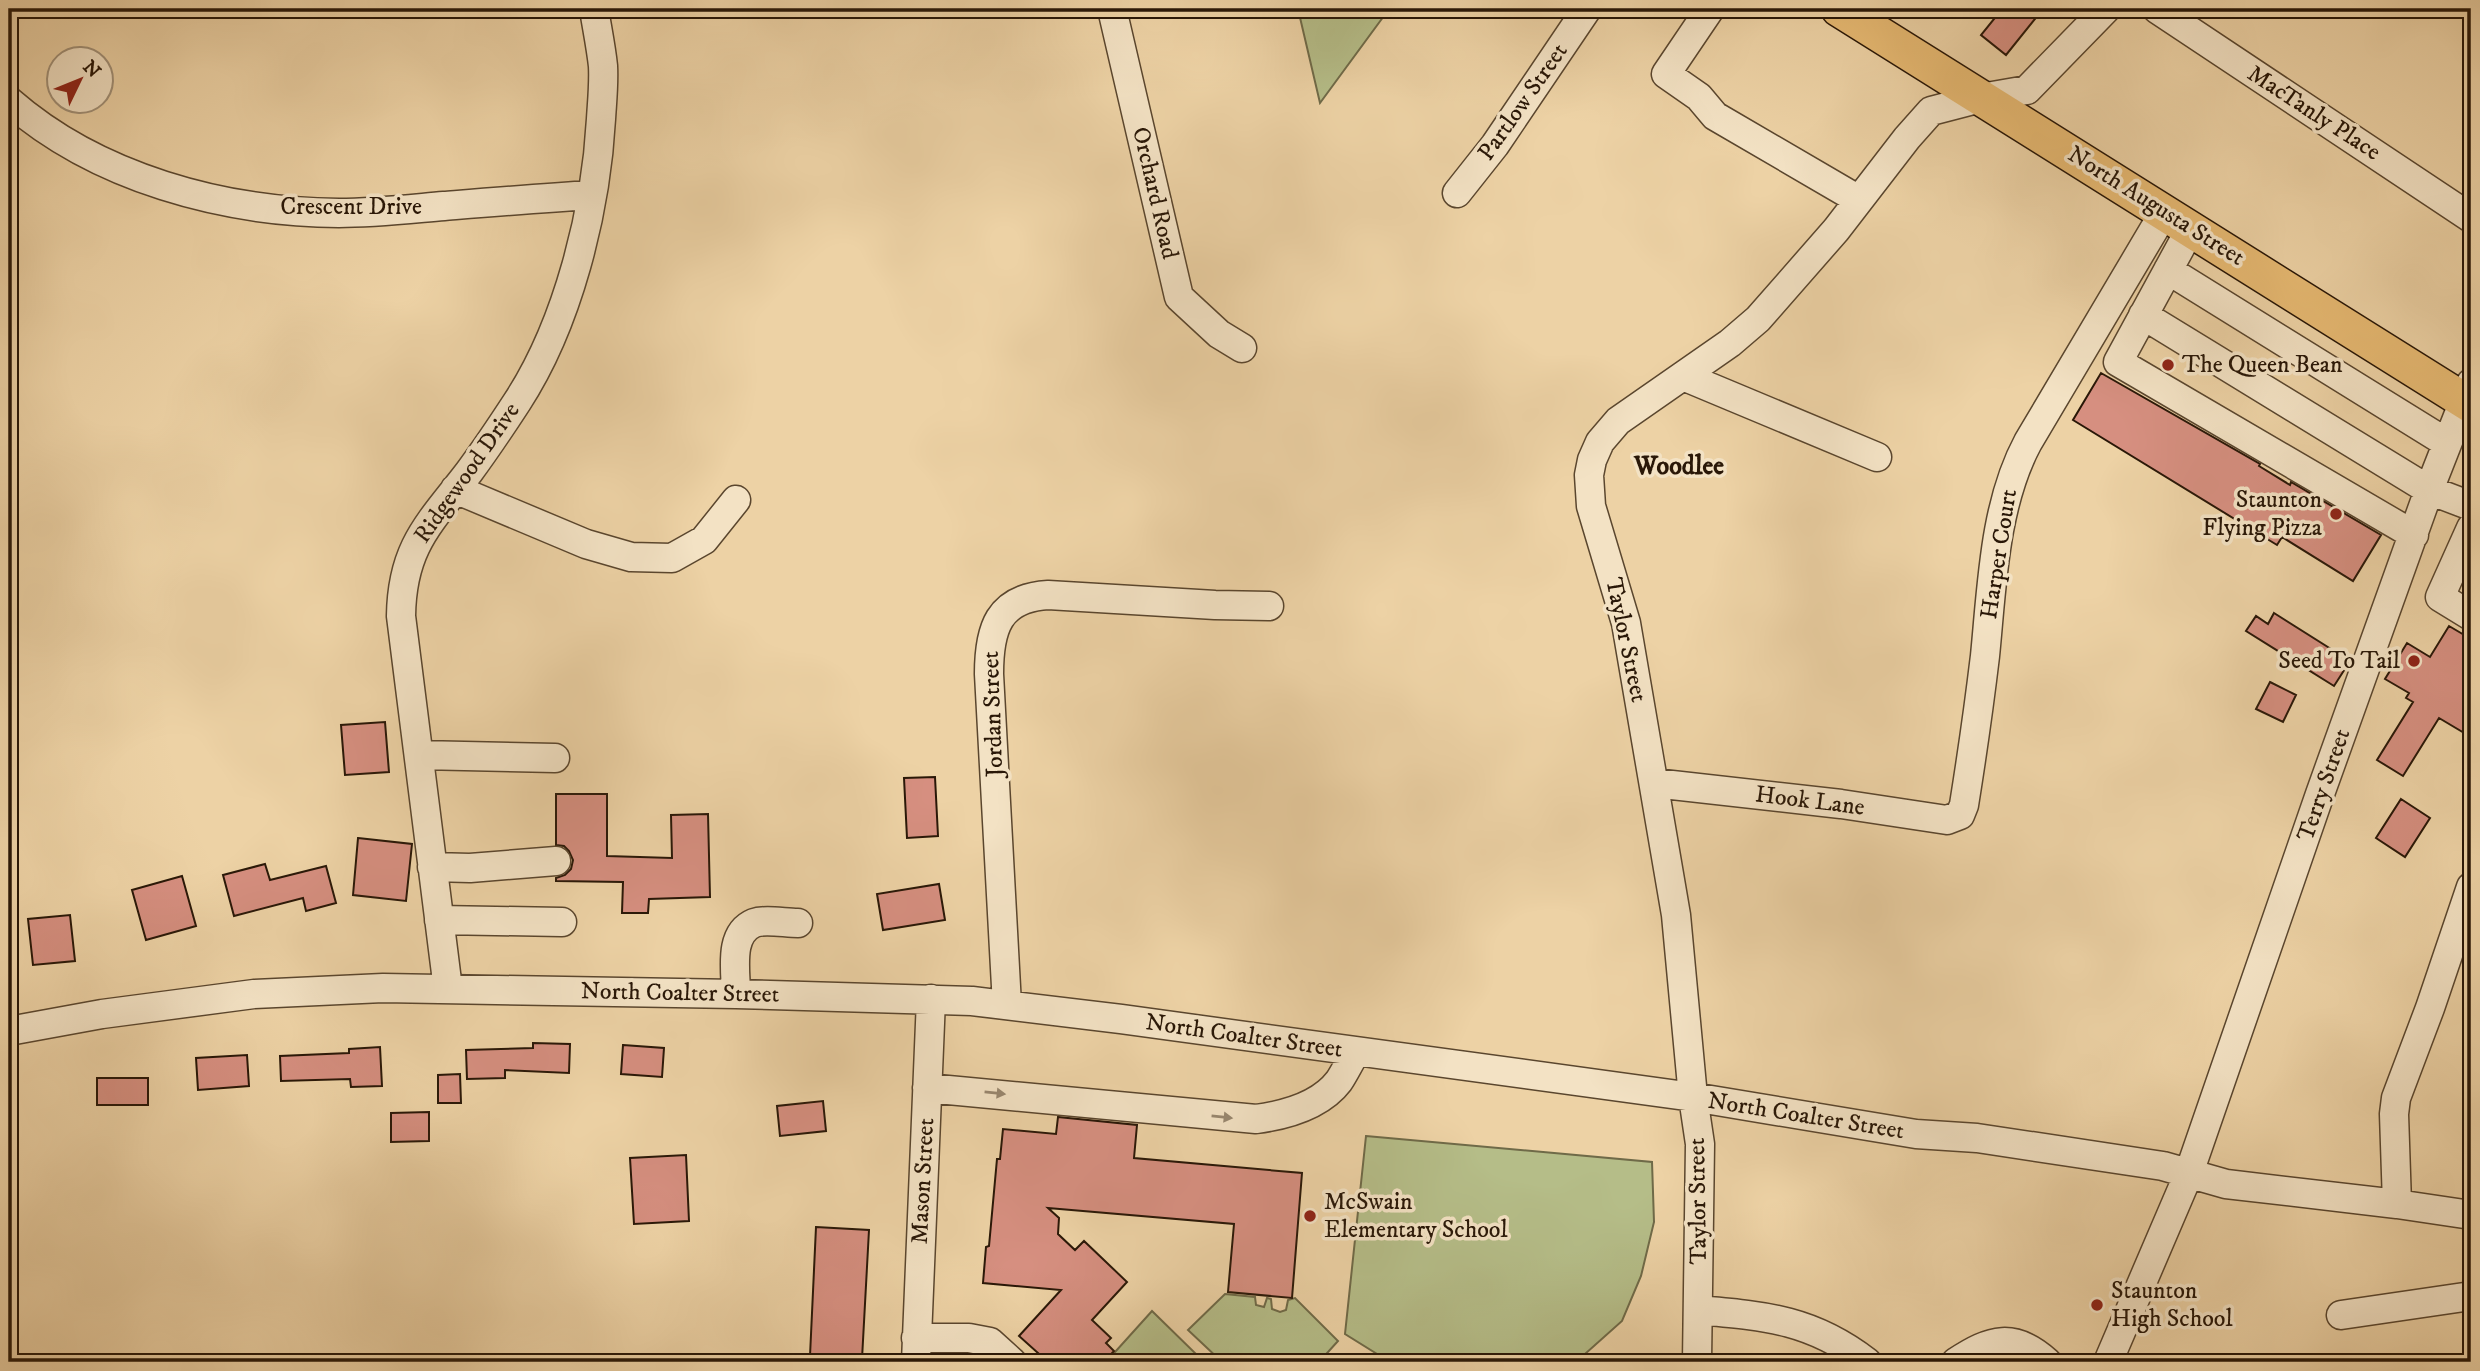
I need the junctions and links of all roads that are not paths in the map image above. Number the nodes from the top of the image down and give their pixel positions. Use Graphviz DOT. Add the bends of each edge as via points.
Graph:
graph roads {
  1 [pos="594,9"];
  2 [pos="1112,9"];
  3 [pos="1587,9"];
  4 [pos="1710,9"];
  5 [pos="1839,9"];
  6 [pos="2106,9"];
  7 [pos="2157,9"];
  8 [pos="1980,98"];
  9 [pos="9,101"];
  10 [pos="1457,193"];
  11 [pos="592,195"];
  12 [pos="1859,200"];
  13 [pos="2471,218"];
  14 [pos="2178,219"];
  15 [pos="2168,270"];
  16 [pos="2143,315"];
  17 [pos="1242,348"];
  18 [pos="1682,376"];
  19 [pos="2469,396"];
  20 [pos="2447,443"];
  21 [pos="1877,457"];
  22 [pos="455,489"];
  23 [pos="2429,490"];
  24 [pos="736,500"];
  25 [pos="2471,506"];
  26 [pos="2471,528"];
  27 [pos="2414,535"];
  28 [pos="1269,606"];
  29 [pos="2471,616"];
  30 [pos="419,755"];
  31 [pos="555,758"];
  32 [pos="1654,783"];
  33 [pos="1963,811"];
  34 [pos="556,861"];
  35 [pos="432,867"];
  36 [pos="2471,887"];
  37 [pos="439,920"];
  38 [pos="562,922"];
  39 [pos="798,923"];
  40 [pos="448,989"];
  41 [pos="736,994"];
  42 [pos="931,999"];
  43 [pos="1007,1004"];
  44 [pos="9,1031"];
  45 [pos="1356,1052"];
  46 [pos="927,1088"];
  47 [pos="1693,1097"];
  48 [pos="2189,1173"];
  49 [pos="2397,1204"];
  50 [pos="2471,1215"];
  51 [pos="2471,1296"];
  52 [pos="1698,1310"];
  53 [pos="2342,1315"];
  54 [pos="916,1350"];
  55 [pos="1012,1362"];
  56 [pos="1697,1362"];
  57 [pos="1867,1362"];
  58 [pos="1956,1362"];
  59 [pos="2048,1362"];
  60 [pos="2108,1362"];
  1 -- 11 [label="street, Ridgewood Drive" via="603,68 599,157"];
  2 -- 17 [label="street, Orchard Road" via="1179,297 1219,334"];
  3 -- 10 [label="street, Partlow Street"];
  4 -- 12 [label="street" via="1667,74 1716,116"];
  5 -- 8 [label="main road, North Augusta Street"];
  6 -- 8 [label="street, Taylor Street" via="2027,90"];
  7 -- 13 [label="street, MacTanly Place"];
  8 -- 12 [label="street, Taylor Street" via="1931,111"];
  8 -- 14 [label="main road, North Augusta Street"];
  9 -- 11 [label="street, Crescent Drive" via="54,134 118,168 187,191 250,205 347,213"];
  11 -- 22 [label="street, Ridgewood Drive" via="573,275 548,343 519,398"];
  12 -- 18 [label="street, Taylor Street" via="1758,319"];
  14 -- 15 [label="street"];
  14 -- 19 [label="main road, North Augusta Street"];
  14 -- 33 [label="street, Harper Court" via="2028,442 2013,474 2003,507"];
  15 -- 16 [label="street"];
  15 -- 20 [label="street"];
  16 -- 23 [label="street"];
  16 -- 27 [label="street" via="2118,362"];
  18 -- 21 [label="street"];
  18 -- 32 [label="street, Taylor Street" via="1609,429 1596,449 1589,475 1591,506 1626,623"];
  19 -- 20 [label="street, Terry Street"];
  20 -- 23 [label="street, Terry Street"];
  22 -- 24 [label="street" via="586,544 631,557 672,558 704,540"];
  22 -- 30 [label="street, Ridgewood Drive" via="419,538 402,589 401,616"];
  23 -- 25 [label="street"];
  23 -- 27 [label="street, Terry Street"];
  26 -- 29 [label="street" via="2440,597"];
  27 -- 48 [label="street, Terry Street"];
  28 -- 43 [label="street, Jordan Street" via="1048,595 1020,600 1000,618 990,640 989,674"];
  30 -- 31 [label="street"];
  30 -- 35 [label="street, Ridgewood Drive"];
  32 -- 33 [label="street, Hook Lane" via="1947,820"];
  32 -- 47 [label="street, Taylor Street" via="1676,915"];
  34 -- 35 [label="street"];
  35 -- 37 [label="street, Ridgewood Drive"];
  36 -- 49 [label="street" via="2396,1098"];
  37 -- 38 [label="street"];
  37 -- 40 [label="street, Ridgewood Drive"];
  39 -- 41 [label="street" via="755,922 744,930 736,940"];
  40 -- 41 [label="street, North Coalter Street"];
  40 -- 44 [label="street, North Coalter Street" via="254,994"];
  41 -- 42 [label="street, North Coalter Street"];
  42 -- 43 [label="street, North Coalter Street"];
  42 -- 46 [label="street, Mason Street"];
  43 -- 45 [label="street, North Coalter Street"];
  46 -- 45 [label="street, one-way" via="1256,1119 1296,1110 1322,1097 1339,1081"];
  45 -- 47 [label="street, North Coalter Street"];
  46 -- 54 [label="street, Mason Street"];
  47 -- 48 [label="street, North Coalter Street"];
  47 -- 52 [label="street, Taylor Street" via="1700,1143"];
  48 -- 49 [label="street, North Coalter Street" via="2226,1184"];
  48 -- 60 [label="street, Terry Street"];
  49 -- 50 [label="street, North Coalter Street"];
  51 -- 53 [label="street"];
  52 -- 56 [label="street, Taylor Street"];
  52 -- 57 [label="street" via="1786,1321 1838,1342"];
  54 -- 55 [label="street" via="969,1338 990,1342"];
  58 -- 59 [label="street" via="1987,1344 2002,1341 2020,1344"];
}
